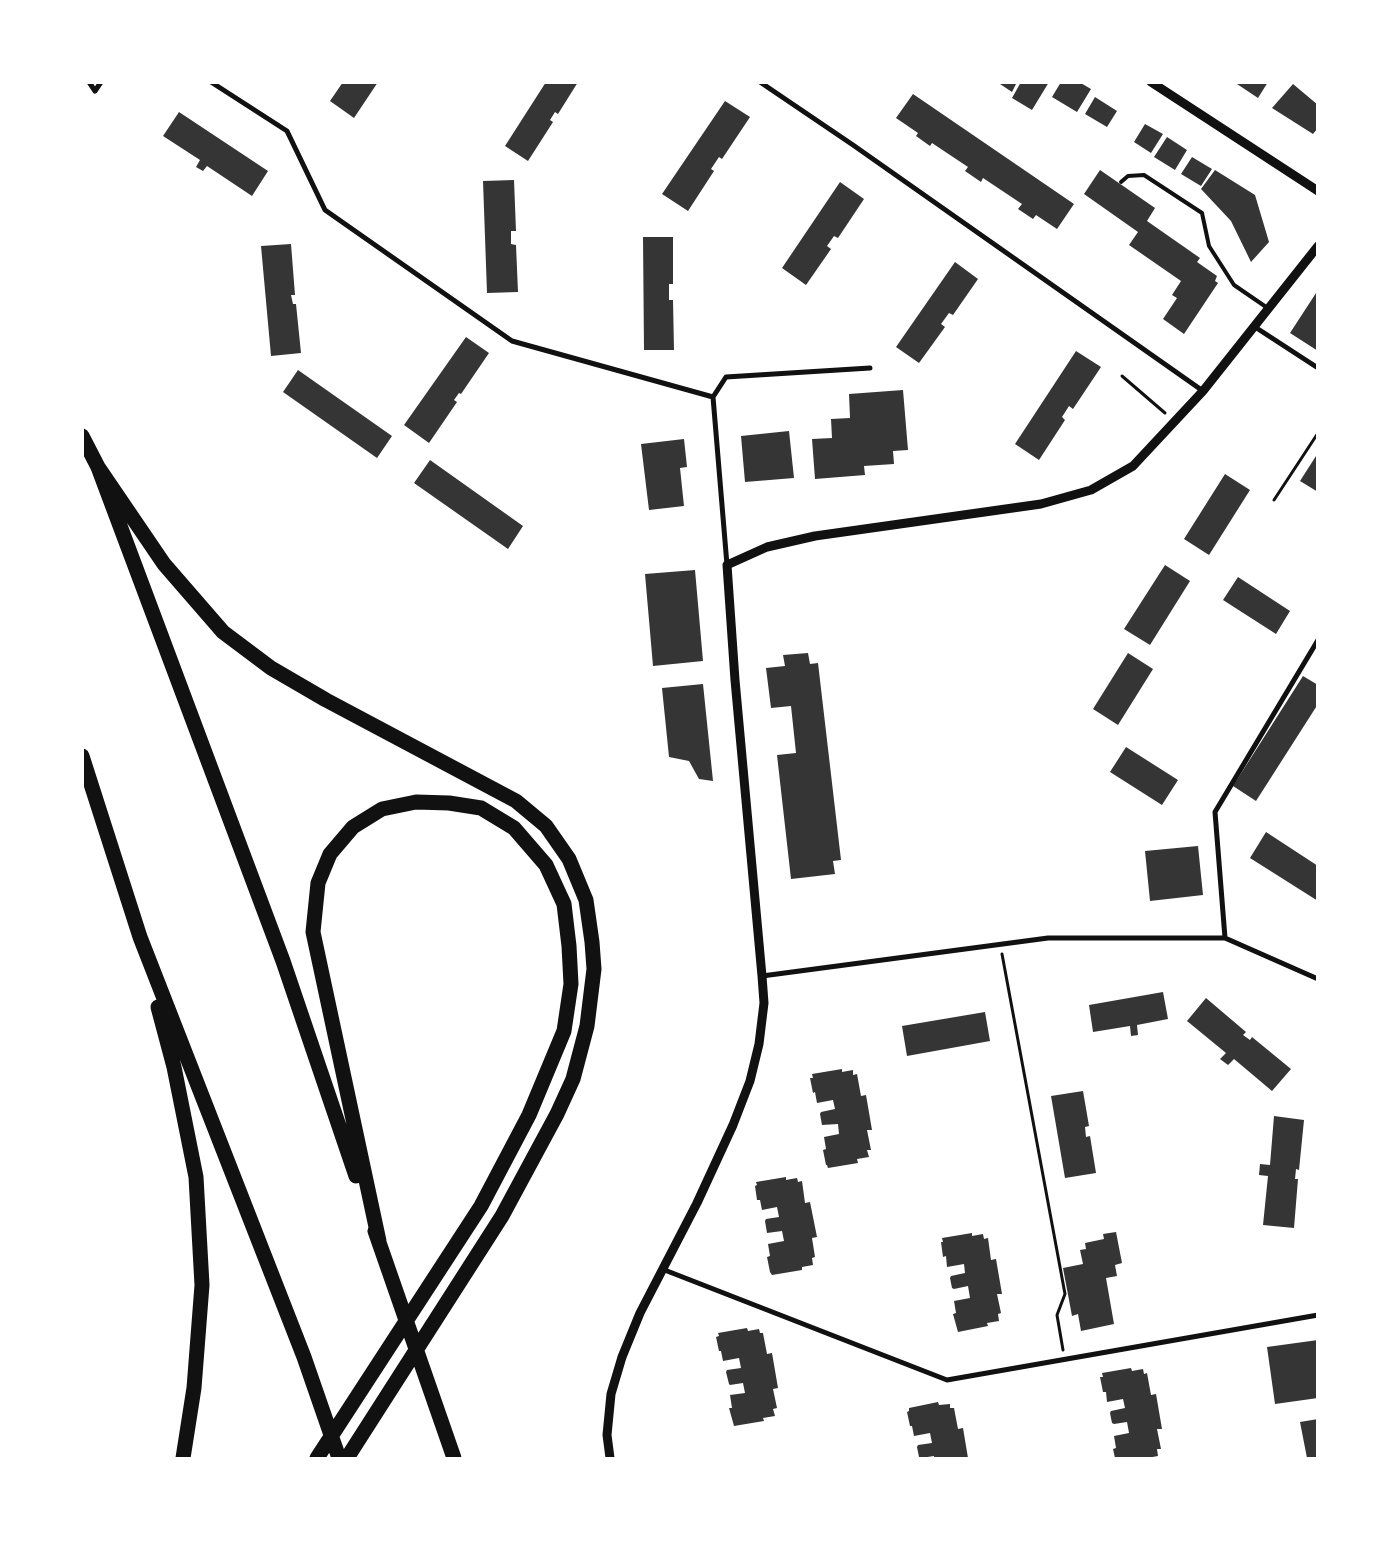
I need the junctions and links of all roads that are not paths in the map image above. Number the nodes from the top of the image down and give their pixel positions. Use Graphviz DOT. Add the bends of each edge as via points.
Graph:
graph roads {
  1 [pos="89,82"];
  2 [pos="101,82"];
  3 [pos="212,82"];
  4 [pos="760,82"];
  5 [pos="1151,82"];
  6 [pos="1121,182"];
  7 [pos="1318,191"];
  8 [pos="1318,246"];
  9 [pos="1269,309"];
  10 [pos="1255,327"];
  11 [pos="870,368"];
  12 [pos="1318,368"];
  13 [pos="1203,392"];
  14 [pos="713,397"];
  15 [pos="82,436"];
  16 [pos="98,467"];
  17 [pos="727,565"];
  18 [pos="1318,640"];
  19 [pos="82,756"];
  20 [pos="140,937"];
  21 [pos="1225,938"];
  22 [pos="762,976"];
  23 [pos="1318,979"];
  24 [pos="378,1240"];
  25 [pos="662,1270"];
  26 [pos="1318,1315"];
  27 [pos="183,1458"];
  28 [pos="317,1458"];
  29 [pos="339,1458"];
  30 [pos="347,1458"];
  31 [pos="454,1458"];
  32 [pos="610,1458"];
  1 -- 2 [label="street" via="95,91"];
  3 -- 14 [label="street" via="287,131 325,210 512,341"];
  4 -- 13 [label="street"];
  5 -- 7 [label="street"];
  6 -- 9 [label="lane" via="1128,176 1144,175 1202,213 1209,246 1234,285"];
  8 -- 9 [label="street"];
  9 -- 10 [label="street"];
  10 -- 12 [label="street"];
  10 -- 13 [label="street"];
  11 -- 14 [label="street" via="726,377"];
  13 -- 17 [label="street" via="1133,466 1091,490 1041,504 815,536 767,547"];
  14 -- 17 [label="street"];
  15 -- 16 [label="highway"];
  16 -- 24 [label="highway" via="283,961"];
  16 -- 30 [label="highway" via="164,564 223,632 271,668 326,700 516,801 546,826 569,860 586,900 594,969 587,1026 573,1079 502,1216"];
  17 -- 22 [label="street"];
  18 -- 21 [label="street" via="1215,812"];
  19 -- 20 [label="highway"];
  20 -- 27 [label="highway" via="174,1067 196,1177 202,1285 194,1388"];
  20 -- 29 [label="highway" via="304,1357"];
  21 -- 22 [label="street" via="1065,937"];
  21 -- 23 [label="street"];
  22 -- 25 [label="street" via="764,1003 750,1081 697,1203"];
  24 -- 28 [label="highway" via="313,932 318,882 330,854 353,827 382,809 416,802 481,808 514,828 546,865 564,904 571,984 564,1031 530,1115 481,1206"];
  24 -- 31 [label="highway"];
  25 -- 26 [label="street" via="947,1380"];
  25 -- 32 [label="street" via="622,1357 612,1394 607,1435"];
}
